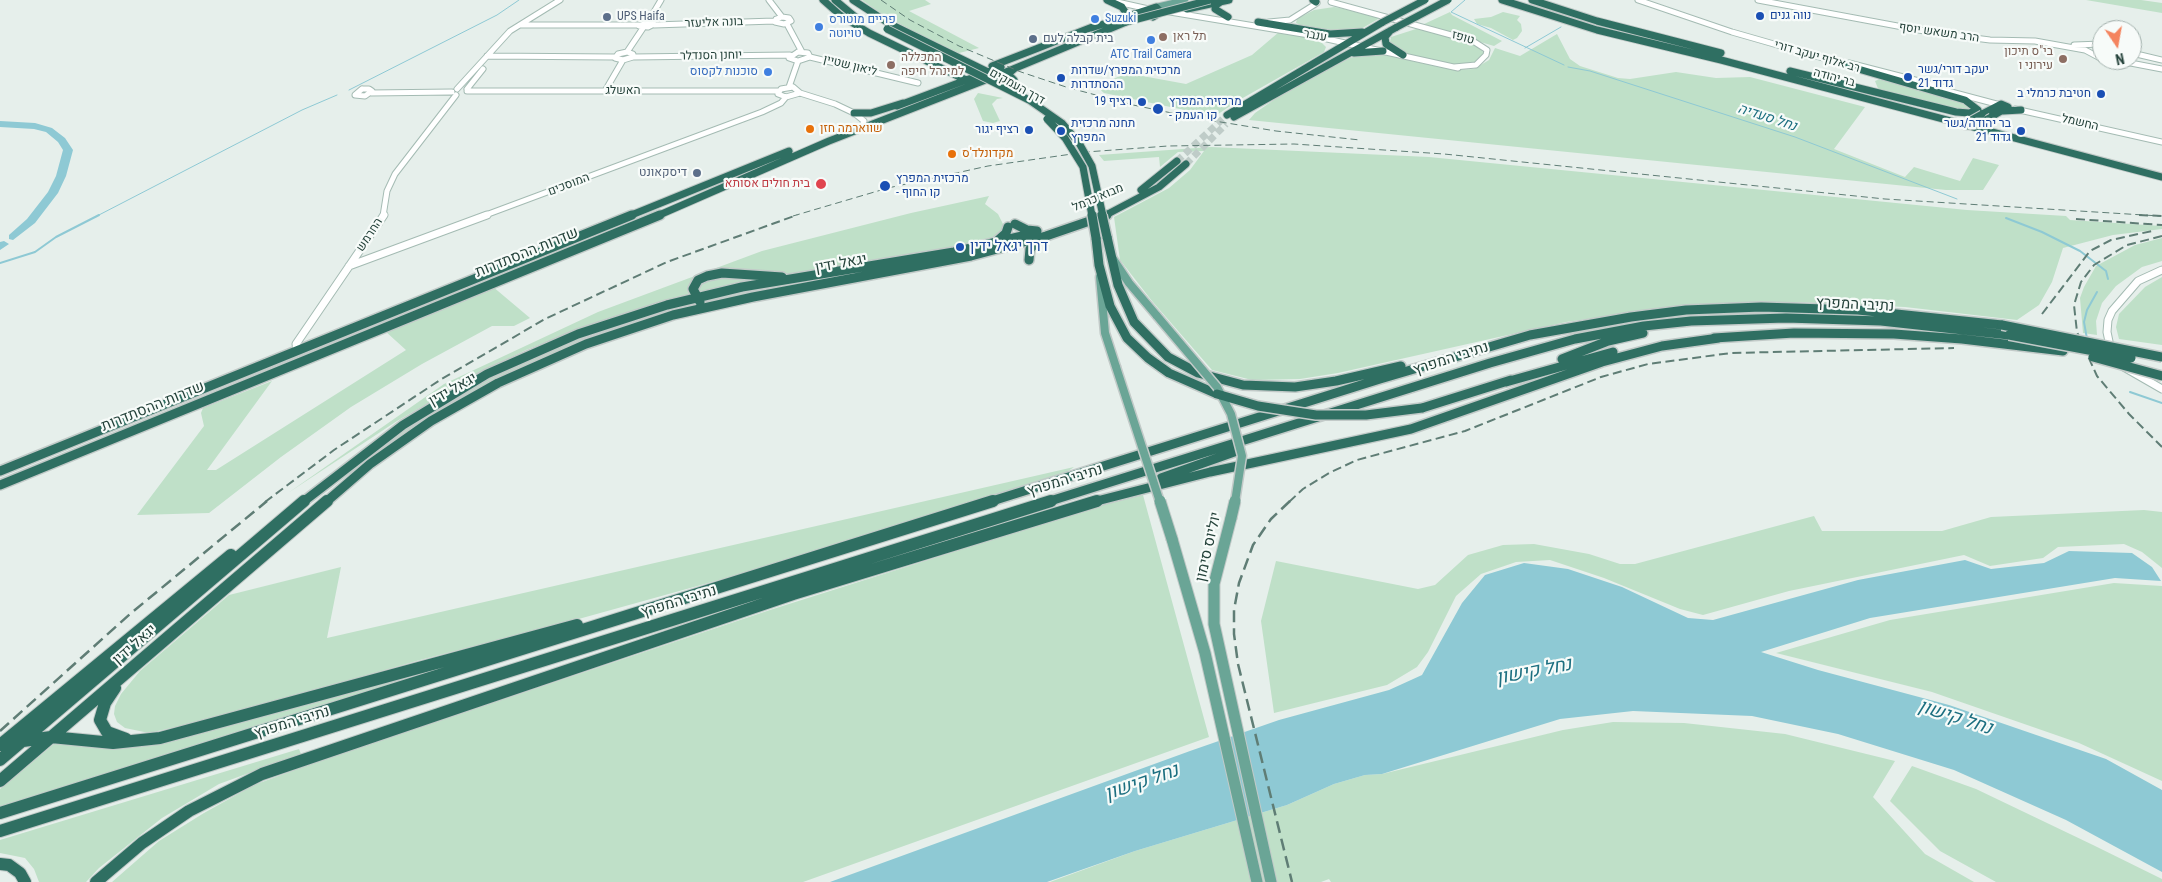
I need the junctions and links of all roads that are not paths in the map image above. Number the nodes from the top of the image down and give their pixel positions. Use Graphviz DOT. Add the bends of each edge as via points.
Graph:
graph roads {
  1 [pos="560,0"];
  2 [pos="566,0"];
  3 [pos="661,0"];
  4 [pos="769,0"];
  5 [pos="823,0"];
  6 [pos="835,0"];
  7 [pos="844,0"];
  8 [pos="853,0"];
  9 [pos="1108,0"];
  10 [pos="1121,0"];
  11 [pos="1183,0"];
  12 [pos="1197,0"];
  13 [pos="1210,0"];
  14 [pos="1425,0"];
  15 [pos="1448,0"];
  16 [pos="1502,0"];
  17 [pos="1521,0"];
  18 [pos="1532,0"];
  19 [pos="1638,0"];
  20 [pos="1646,0"];
  21 [pos="1758,0"];
  22 [pos="1225,1"];
  23 [pos="1316,1"];
  24 [pos="1175,2"];
  25 [pos="1163,3"];
  26 [pos="1327,4"];
  27 [pos="1146,7"];
  28 [pos="1308,9"];
  29 [pos="1164,10"];
  30 [pos="1181,10"];
  31 [pos="782,17"];
  32 [pos="1153,17"];
  33 [pos="1124,19"];
  34 [pos="1227,19"];
  35 [pos="1292,19"];
  36 [pos="774,21"];
  37 [pos="1598,21"];
  38 [pos="648,22"];
  39 [pos="1258,22"];
  40 [pos="787,24"];
  41 [pos="1380,24"];
  42 [pos="524,25"];
  43 [pos="654,25"];
  44 [pos="641,26"];
  45 [pos="1096,26"];
  46 [pos="1232,28"];
  47 [pos="883,30"];
  48 [pos="1303,30"];
  49 [pos="1390,31"];
  50 [pos="1310,35"];
  51 [pos="1630,39"];
  52 [pos="2044,42"];
  53 [pos="1349,43"];
  54 [pos="1065,46"];
  55 [pos="1361,46"];
  56 [pos="2092,47"];
  57 [pos="2086,48"];
  58 [pos="2092,50"];
  59 [pos="1383,51"];
  60 [pos="627,52"];
  61 [pos="802,52"];
  62 [pos="2092,52"];
  63 [pos="1332,53"];
  64 [pos="2142,54"];
  65 [pos="790,55"];
  66 [pos="1403,55"];
  67 [pos="490,56"];
  68 [pos="1343,56"];
  69 [pos="615,57"];
  70 [pos="633,57"];
  71 [pos="810,57"];
  72 [pos="2162,59"];
  73 [pos="622,60"];
  74 [pos="798,61"];
  75 [pos="968,62"];
  76 [pos="2142,64"];
  77 [pos="1768,66"];
  78 [pos="1848,66"];
  79 [pos="1015,68"];
  80 [pos="1458,68"];
  81 [pos="2162,69"];
  82 [pos="947,71"];
  83 [pos="987,72"];
  84 [pos="995,76"];
  85 [pos="982,79"];
  86 [pos="967,80"];
  87 [pos="1014,80"];
  88 [pos="918,83"];
  89 [pos="955,83"];
  90 [pos="790,87"];
  91 [pos="467,90"];
  92 [pos="975,90"];
  93 [pos="604,91"];
  94 [pos="779,91"];
  95 [pos="455,92"];
  96 [pos="370,93"];
  97 [pos="800,93"];
  98 [pos="948,94"];
  99 [pos="1969,97"];
  100 [pos="786,98"];
  101 [pos="912,100"];
  102 [pos="924,103"];
  103 [pos="2003,106"];
  104 [pos="1991,109"];
  105 [pos="2022,110"];
  106 [pos="854,113"];
  107 [pos="1227,115"];
  108 [pos="1234,117"];
  109 [pos="862,124"];
  110 [pos="1966,127"];
  111 [pos="2162,140"];
  112 [pos="1182,163"];
  113 [pos="2162,170"];
  114 [pos="2162,178"];
  115 [pos="1046,233"];
  116 [pos="1018,237"];
  117 [pos="1031,241"];
  118 [pos="994,243"];
  119 [pos="1111,256"];
  120 [pos="1030,260"];
  121 [pos="1099,265"];
  122 [pos="349,266"];
  123 [pos="2162,270"];
  124 [pos="810,276"];
  125 [pos="696,298"];
  126 [pos="709,306"];
  127 [pos="1157,316"];
  128 [pos="1733,319"];
  129 [pos="2002,325"];
  130 [pos="1530,335"];
  131 [pos="1719,338"];
  132 [pos="297,350"];
  133 [pos="2162,350"];
  134 [pos="2162,357"];
  135 [pos="2162,364"];
  136 [pos="2162,376"];
  137 [pos="1506,382"];
  138 [pos="2162,389"];
  139 [pos="1401,392"];
  140 [pos="0,471"];
  141 [pos="0,485"];
  142 [pos="319,488"];
  143 [pos="1096,501"];
  144 [pos="728,584"];
  145 [pos="793,594"];
  146 [pos="122,677"];
  147 [pos="445,692"];
  148 [pos="51,737"];
  149 [pos="22,741"];
  150 [pos="140,741"];
  151 [pos="0,746"];
  152 [pos="0,760"];
  153 [pos="0,780"];
  154 [pos="0,813"];
  155 [pos="0,831"];
  156 [pos="0,864"];
  157 [pos="25,882"];
  158 [pos="96,882"];
  159 [pos="1257,882"];
  160 [pos="1271,882"];
  1 -- 42 [label="street, החרמש"];
  2 -- 42 [label="street, החרמש"];
  3 -- 38 [label="street"];
  4 -- 31 [label="street"];
  5 -- 82 [label="highway" via="869,33"];
  6 -- 47 [label="highway, דרך העמקים" via="855,17"];
  7 -- 47 [label="highway, דרך העמקים"];
  8 -- 75 [label="highway" via="890,24"];
  9 -- 27 [label="street"];
  9 -- 33 [label="highway" via="1122,7"];
  10 -- 27 [label="street"];
  11 -- 24 [label="main road"];
  11 -- 25 [label="main road"];
  12 -- 33 [label="highway, bridge"];
  13 -- 33 [label="highway, bridge"];
  14 -- 41 [label="highway, bridge"];
  15 -- 49 [label="highway, bridge"];
  16 -- 51 [label="highway, בר יהודה"];
  17 -- 37 [label="highway"];
  18 -- 37 [label="highway"];
  19 -- 78 [label="street, רב אלוף יעקב דורי"];
  20 -- 103 [label="street, רב אלוף יעקב דורי" via="1785,45"];
  21 -- 52 [label="street, הרב משאש יוסף" via="1961,36"];
  22 -- 30 [label="highway"];
  22 -- 34 [label="highway" via="1215,9"];
  23 -- 26 [label="street"];
  23 -- 28 [label="street"];
  24 -- 29 [label="main road"];
  24 -- 29 [label="main road"];
  25 -- 27 [label="street"];
  26 -- 28 [label="street"];
  26 -- 80 [label="street, טופז" via="1473,40 1486,48 1487,54 1476,65"];
  27 -- 29 [label="highway"];
  27 -- 33 [label="highway"];
  28 -- 35 [label="street"];
  29 -- 30 [label="street"];
  29 -- 32 [label="highway"];
  29 -- 32 [label="highway"];
  29 -- 34 [label="street, ענבר"];
  30 -- 34 [label="street, ענבר"];
  31 -- 36 [label="street"];
  31 -- 40 [label="street" via="792,20"];
  32 -- 54 [label="highway"];
  33 -- 45 [label="highway"];
  33 -- 54 [label="highway"];
  34 -- 39 [label="street, ענבר"];
  34 -- 46 [label="street"];
  34 -- 50 [label="street, ענבר"];
  35 -- 39 [label="street, ענבר"];
  35 -- 48 [label="highway" via="1294,26"];
  36 -- 40 [label="street"];
  36 -- 43 [label="street, בונה אליעזר"];
  37 -- 77 [label="highway, בר יהודה"];
  38 -- 43 [label="street"];
  38 -- 44 [label="street"];
  39 -- 48 [label="highway"];
  40 -- 61 [label="street"];
  41 -- 48 [label="highway" via="1343,35"];
  41 -- 53 [label="highway"];
  42 -- 44 [label="street"];
  42 -- 67 [label="street, החרמש" via="501,40"];
  43 -- 44 [label="street, בונה אליעזר"];
  44 -- 60 [label="street"];
  45 -- 54 [label="highway" via="1073,36"];
  45 -- 75 [label="highway" via="991,66"];
  47 -- 119 [label="highway, דרך העמקים, bridge" via="1029,100 1062,123 1092,166"];
  47 -- 121 [label="highway, דרך העמקים, bridge" via="1028,106 1056,126 1083,167"];
  49 -- 55 [label="highway"];
  49 -- 66 [label="highway" via="1385,38 1386,44"];
  50 -- 53 [label="street, ענבר"];
  50 -- 63 [label="highway" via="1329,42"];
  51 -- 110 [label="highway"];
  51 -- 114 [label="highway, בר יהודה" via="1721,60"];
  52 -- 57 [label="street"];
  52 -- 57 [label="street"];
  53 -- 55 [label="street, ענבר"];
  53 -- 63 [label="highway"];
  54 -- 79 [label="highway, שדרות ההסתדרות"];
  54 -- 83 [label="highway, שדרות ההסתדרות"];
  55 -- 59 [label="street, ענבר"];
  55 -- 68 [label="highway"];
  56 -- 57 [label="street"];
  57 -- 58 [label="street"];
  57 -- 62 [label="street"];
  59 -- 66 [label="street, ענבר"];
  59 -- 68 [label="highway"];
  60 -- 69 [label="street"];
  60 -- 70 [label="street"];
  61 -- 65 [label="street, יוחנן הסנדלר"];
  61 -- 71 [label="street" via="810,54"];
  63 -- 107 [label="highway"];
  64 -- 72 [label="street"];
  65 -- 70 [label="street, יוחנן הסנדלר"];
  65 -- 74 [label="street" via="790,59"];
  66 -- 80 [label="street, ענבר"];
  67 -- 69 [label="street"];
  67 -- 91 [label="street, החרמש"];
  67 -- 95 [label="street, החרמש"];
  68 -- 108 [label="highway"];
  69 -- 73 [label="street"];
  70 -- 73 [label="street, יוחנן הסנדלר"];
  71 -- 74 [label="street"];
  71 -- 88 [label="street, ליאון שטיין"];
  73 -- 93 [label="street"];
  74 -- 90 [label="street"];
  75 -- 83 [label="highway"];
  76 -- 81 [label="street"];
  77 -- 78 [label="highway" via="1956,112 1978,110 1965,100"];
  77 -- 113 [label="highway, בר יהודה"];
  78 -- 99 [label="street, רב אלוף יעקב דורי"];
  79 -- 84 [label="highway, שדרות ההסתדרות"];
  79 -- 87 [label="highway" via="1008,74"];
  82 -- 86 [label="highway"];
  82 -- 89 [label="highway"];
  83 -- 84 [label="highway"];
  83 -- 85 [label="highway"];
  83 -- 86 [label="highway, שדרות ההסתדרות"];
  84 -- 85 [label="highway, שדרות ההסתדרות"];
  85 -- 86 [label="highway"];
  85 -- 98 [label="highway, שדרות ההסתדרות"];
  86 -- 89 [label="highway, שדרות ההסתדרות"];
  86 -- 102 [label="highway"];
  89 -- 101 [label="highway, שדרות ההסתדרות"];
  90 -- 94 [label="street, האשלג"];
  90 -- 97 [label="street"];
  91 -- 93 [label="street, האשלג"];
  91 -- 95 [label="street"];
  92 -- 98 [label="highway"];
  93 -- 94 [label="street, האשלג"];
  94 -- 100 [label="street" via="779,95"];
  95 -- 96 [label="street"];
  95 -- 122 [label="street, החרמש" via="395,174 387,191 384,214"];
  97 -- 100 [label="street, המוסכים"];
  97 -- 106 [label="street"];
  98 -- 102 [label="highway, שדרות ההסתדרות"];
  99 -- 103 [label="street, רב אלוף יעקב דורי"];
  99 -- 104 [label="highway"];
  100 -- 122 [label="street, המוסכים" via="756,114"];
  101 -- 106 [label="highway" via="872,114"];
  101 -- 109 [label="highway, שדרות ההסתדרות"];
  102 -- 109 [label="highway, שדרות ההסתדרות"];
  103 -- 104 [label="highway"];
  103 -- 105 [label="highway"];
  103 -- 110 [label="highway, bridge" via="1991,117"];
  103 -- 111 [label="street, החשמל"];
  104 -- 110 [label="highway, bridge" via="1966,123"];
  105 -- 111 [label="street, החשמל"];
  106 -- 109 [label="street"];
  109 -- 132 [label="highway, שדרות ההסתדרות"];
  109 -- 141 [label="highway, שדרות ההסתדרות" via="723,189"];
  110 -- 114 [label="highway"];
  112 -- 115 [label="highway, מבוא כרמל" via="1166,182 1129,204 1100,218"];
  115 -- 116 [label="highway, מבוא כרמל"];
  115 -- 117 [label="highway, מבוא כרמל"];
  115 -- 118 [label="highway" via="1011,225"];
  115 -- 120 [label="highway" via="1032,245"];
  116 -- 118 [label="highway, יגאל ידין"];
  117 -- 126 [label="highway, יגאל ידין" via="971,256"];
  118 -- 124 [label="highway, יגאל ידין"];
  119 -- 127 [label="main road, יוליוס סימון"];
  119 -- 130 [label="highway, דרך העמקים" via="1128,311 1150,342 1168,357 1198,373 1244,385 1294,387 1328,382"];
  121 -- 137 [label="highway, דרך העמקים, bridge" via="1110,306 1119,327 1132,344 1185,382 1258,406 1316,415 1366,415 1422,408"];
  121 -- 159 [label="main road, יוליוס סימון, bridge" via="1102,315 1189,591"];
  122 -- 132 [label="street, החרמש" via="296,344"];
  123 -- 138 [label="street" via="2129,289 2112,311 2107,332 2116,361"];
  124 -- 125 [label="highway, יגאל ידין"];
  124 -- 125 [label="highway" via="712,274 696,283 693,291"];
  125 -- 126 [label="highway"];
  125 -- 142 [label="highway, יגאל ידין" via="607,323 487,374 403,425"];
  126 -- 146 [label="highway, יגאל ידין" via="579,347 506,380 431,421 358,474"];
  127 -- 160 [label="main road, יוליוס סימון, bridge" via="1217,387 1238,434 1242,456 1239,487 1214,584 1214,624"];
  128 -- 135 [label="highway, נתיבי המפרץ, bridge" via="1881,321 2009,335"];
  128 -- 137 [label="highway" via="1666,328 1608,341"];
  128 -- 139 [label="highway, נתיבי המפרץ" via="1644,326 1575,339"];
  129 -- 130 [label="highway, נתיבי המפרץ" via="1858,310 1761,307 1631,316"];
  129 -- 133 [label="highway, bridge"];
  129 -- 134 [label="highway, נתיבי המפרץ, bridge"];
  130 -- 144 [label="highway, נתיבי המפרץ"];
  131 -- 136 [label="highway, bridge" via="1804,333 1962,338 2063,350"];
  131 -- 137 [label="highway" via="1612,353"];
  131 -- 143 [label="highway" via="1662,346 1610,360 1411,429 1201,474"];
  132 -- 140 [label="highway, שדרות ההסתדרות"];
  139 -- 143 [label="highway"];
  139 -- 147 [label="highway, נתיבי המפרץ"];
  142 -- 149 [label="highway, יגאל ידין"];
  142 -- 151 [label="highway" via="218,565"];
  143 -- 145 [label="highway"];
  144 -- 150 [label="highway" via="187,732"];
  144 -- 154 [label="highway, נתיבי המפרץ"];
  145 -- 147 [label="highway"];
  145 -- 158 [label="highway" via="262,774 189,811 142,843"];
  146 -- 148 [label="highway, יגאל ידין"];
  146 -- 150 [label="highway" via="105,703 100,720 114,736"];
  147 -- 155 [label="highway, נתיבי המפרץ"];
  148 -- 149 [label="highway"];
  148 -- 150 [label="highway" via="113,743"];
  148 -- 153 [label="highway, יגאל ידין"];
  149 -- 152 [label="highway, יגאל ידין"];
  156 -- 157 [label="highway" via="9,865 20,873"];
}
